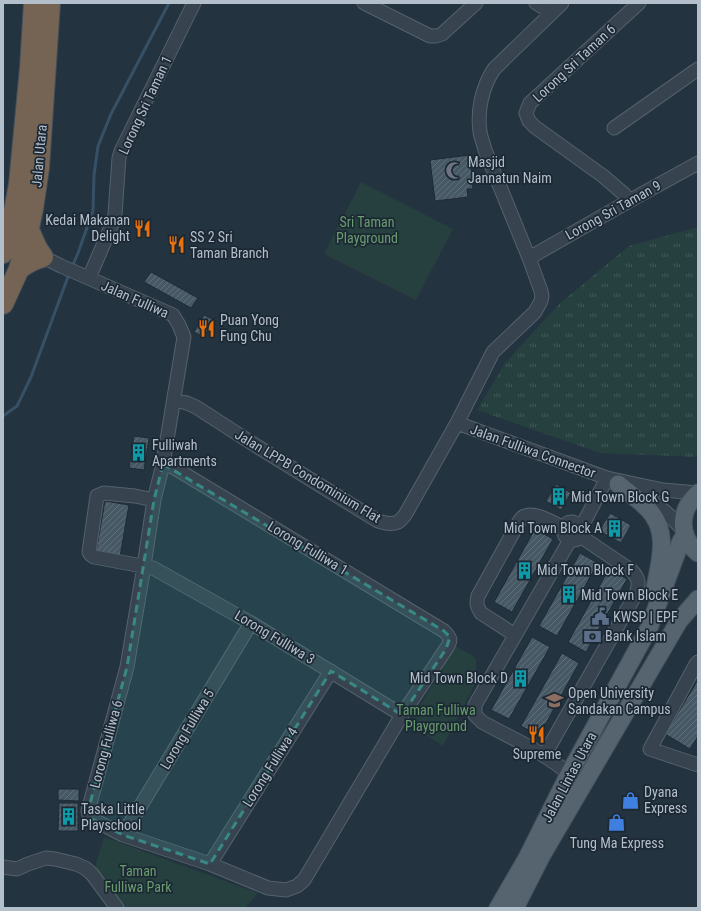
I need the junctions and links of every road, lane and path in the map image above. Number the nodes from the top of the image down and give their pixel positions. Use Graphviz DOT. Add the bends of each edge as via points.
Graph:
graph roads {
  1 [pos="34,3"];
  2 [pos="50,3"];
  3 [pos="194,3"];
  4 [pos="364,3"];
  5 [pos="476,3"];
  6 [pos="536,3"];
  7 [pos="562,3"];
  8 [pos="639,3"];
  9 [pos="552,13"];
  10 [pos="698,69"];
  11 [pos="614,128"];
  12 [pos="698,163"];
  13 [pos="629,201"];
  14 [pos="29,230"];
  15 [pos="4,248"];
  16 [pos="44,257"];
  17 [pos="529,258"];
  18 [pos="15,265"];
  19 [pos="83,276"];
  20 [pos="3,304"];
  21 [pos="174,400"];
  22 [pos="457,423"];
  23 [pos="163,464"];
  24 [pos="609,479"];
  25 [pos="698,493"];
  26 [pos="154,500"];
  27 [pos="574,531"];
  28 [pos="684,533"];
  29 [pos="698,553"];
  30 [pos="144,566"];
  31 [pos="698,599"];
  32 [pos="698,603"];
  33 [pos="679,621"];
  34 [pos="251,623"];
  35 [pos="649,628"];
  36 [pos="515,635"];
  37 [pos="698,662"];
  38 [pos="331,670"];
  39 [pos="402,714"];
  40 [pos="544,756"];
  41 [pos="698,765"];
  42 [pos="569,774"];
  43 [pos="123,835"];
  44 [pos="210,864"];
  45 [pos="3,867"];
  46 [pos="117,908"];
  47 [pos="498,908"];
  48 [pos="515,908"];
  1 -- 15 [label="highway, Jalan Utara" via="19,184"];
  2 -- 14 [label="highway, Jalan Utara" via="39,168"];
  3 -- 19 [label="street, Lorong Sri Taman 1" via="121,151 113,222"];
  4 -- 5 [label="street" via="430,36 442,34"];
  6 -- 9 [label="street"];
  7 -- 9 [label="street, Jalan LPPB Condominium Flat"];
  8 -- 13 [label="street, Lorong Sri Taman 6" via="530,103 526,113 535,127 603,176"];
  9 -- 17 [label="street, Jalan LPPB Condominium Flat" via="494,69 485,84 480,109 480,133"];
  10 -- 11 [label="street"];
  12 -- 13 [label="street, Lorong Sri Taman 9"];
  13 -- 17 [label="street, Lorong Sri Taman 9"];
  14 -- 16 [label="highway"];
  14 -- 18 [label="highway, Jalan Utara"];
  16 -- 18 [label="highway"];
  16 -- 19 [label="street, Jalan Fulliwa"];
  17 -- 22 [label="street, Jalan LPPB Condominium Flat" via="541,291 539,306 536,312 494,352"];
  18 -- 20 [label="highway, Jalan Utara"];
  19 -- 21 [label="street, Jalan Fulliwa" via="173,315 184,337"];
  21 -- 22 [label="street, Jalan LPPB Condominium Flat" via="196,407 384,523 398,522 405,515"];
  21 -- 23 [label="street, Jalan Fulliwa"];
  22 -- 24 [label="street, Jalan Fulliwa Connector"];
  23 -- 26 [label="street, Lorong Fulliwa 6"];
  23 -- 39 [label="street, Lorong Fulliwa 1" via="180,471 450,637 450,644"];
  24 -- 25 [label="street, Jalan Fulliwa Connector" via="663,490"];
  24 -- 27 [label="street"];
  24 -- 28 [label="street, Jalan Fulliwa Connector" via="652,502 667,513"];
  24 -- 35 [label="main road" via="648,508 660,526 662,548"];
  25 -- 28 [label="main road" via="685,510"];
  26 -- 30 [label="street, Lorong Fulliwa 6"];
  26 -- 30 [label="street, Lorong Fulliwa 3" via="104,493 97,496 89,552 91,555"];
  27 -- 36 [label="street"];
  27 -- 36 [label="street" via="537,516 525,515 520,520 476,602 481,613"];
  27 -- 40 [label="street" via="632,571 639,584 637,592"];
  28 -- 29 [label="main road" via="692,548"];
  28 -- 35 [label="main road, Jalan Lintas Utara"];
  30 -- 34 [label="street, Lorong Fulliwa 3" via="153,568"];
  30 -- 43 [label="street, Lorong Fulliwa 6" via="127,667 88,811 90,818"];
  31 -- 33 [label="main road, Jalan Lintas Utara"];
  32 -- 33 [label="main road"];
  33 -- 48 [label="main road, Jalan Lintas Utara" via="550,842"];
  34 -- 38 [label="street, Lorong Fulliwa 3"];
  34 -- 43 [label="street, Lorong Fulliwa 5"];
  35 -- 42 [label="main road, Jalan Lintas Utara"];
  36 -- 40 [label="street" via="475,705 475,715 482,722"];
  37 -- 41 [label="street" via="650,749"];
  38 -- 39 [label="street, Lorong Fulliwa 3"];
  38 -- 44 [label="street, Lorong Fulliwa 4"];
  39 -- 44 [label="street, Lorong Fulliwa 6" via="304,880 297,886 286,890 268,888"];
  40 -- 42 [label="street"];
  42 -- 47 [label="main road, Jalan Lintas Utara" via="527,858"];
  43 -- 44 [label="street, Lorong Fulliwa 6"];
  45 -- 46 [label="street" via="17,869 46,858 76,864 92,874"];
}
